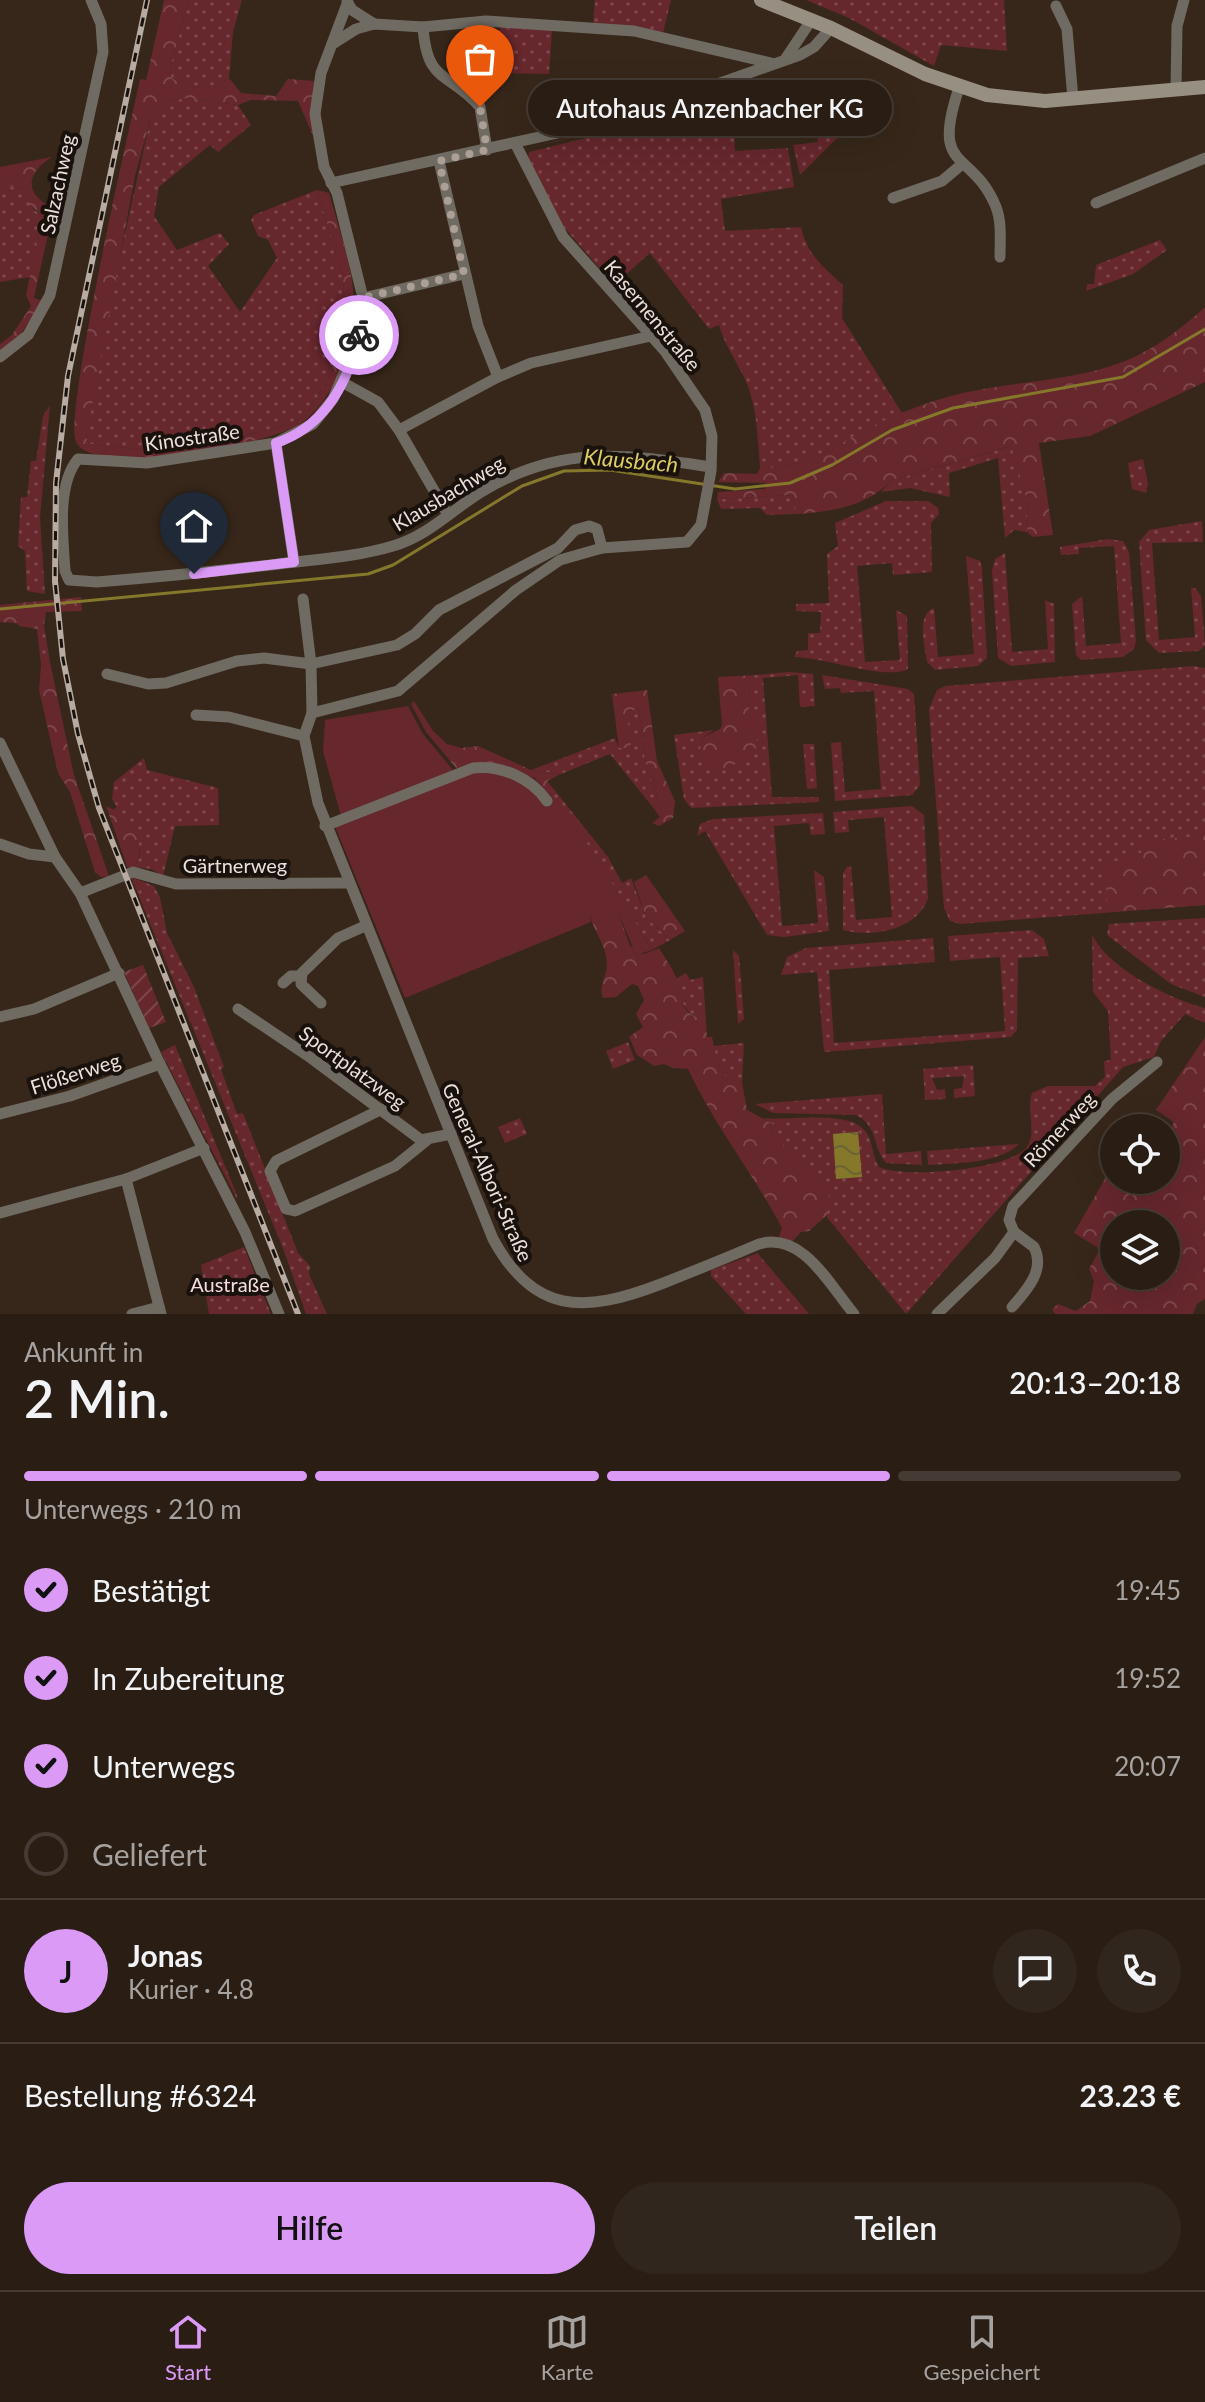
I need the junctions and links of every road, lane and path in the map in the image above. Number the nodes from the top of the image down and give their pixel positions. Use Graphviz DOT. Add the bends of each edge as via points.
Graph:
graph roads {
  1 [pos="91,0"];
  2 [pos="761,0"];
  3 [pos="1184,0"];
  4 [pos="347,2"];
  5 [pos="1056,6"];
  6 [pos="812,19"];
  7 [pos="374,24"];
  8 [pos="423,27"];
  9 [pos="831,28"];
  10 [pos="334,44"];
  11 [pos="785,59"];
  12 [pos="772,64"];
  13 [pos="1205,87"];
  14 [pos="959,88"];
  15 [pos="1176,89"];
  16 [pos="1073,99"];
  17 [pos="515,143"];
  18 [pos="487,150"];
  19 [pos="1205,158"];
  20 [pos="439,161"];
  21 [pos="961,165"];
  22 [pos="331,183"];
  23 [pos="893,198"];
  24 [pos="1096,203"];
  25 [pos="1000,257"];
  26 [pos="464,274"];
  27 [pos="363,298"];
  28 [pos="651,336"];
  29 [pos="0,357"];
  30 [pos="498,377"];
  31 [pos="342,382"];
  32 [pos="399,430"];
  33 [pos="276,443"];
  34 [pos="711,469"];
  35 [pos="447,513"];
  36 [pos="602,548"];
  37 [pos="294,562"];
  38 [pos="65,571"];
  39 [pos="303,599"];
  40 [pos="311,664"];
  41 [pos="107,674"];
  42 [pos="312,713"];
  43 [pos="196,715"];
  44 [pos="304,736"];
  45 [pos="0,743"];
  46 [pos="547,801"];
  47 [pos="325,826"];
  48 [pos="0,844"];
  49 [pos="55,857"];
  50 [pos="348,883"];
  51 [pos="80,893"];
  52 [pos="365,926"];
  53 [pos="119,973"];
  54 [pos="301,976"];
  55 [pos="283,983"];
  56 [pos="321,1003"];
  57 [pos="238,1009"];
  58 [pos="0,1017"];
  59 [pos="1157,1062"];
  60 [pos="160,1064"];
  61 [pos="382,1109"];
  62 [pos="0,1114"];
  63 [pos="451,1134"];
  64 [pos="426,1141"];
  65 [pos="204,1148"];
  66 [pos="126,1179"];
  67 [pos="0,1213"];
  68 [pos="1014,1232"];
  69 [pos="1012,1307"];
  70 [pos="160,1311"];
  71 [pos="132,1314"];
  72 [pos="279,1314"];
  73 [pos="854,1314"];
  74 [pos="937,1314"];
  1 -- 29 [label="street, Salzachweg" via="101,24 103,52 57,271 37,323"];
  2 -- 6 [label="main road"];
  3 -- 15 [label="street" via="1177,26"];
  4 -- 7 [label="street"];
  4 -- 10 [label="street, Kinostraße"];
  5 -- 16 [label="street" via="1067,29"];
  6 -- 9 [label="main road"];
  6 -- 11 [label="street"];
  7 -- 8 [label="street"];
  7 -- 10 [label="street"];
  8 -- 12 [label="street" via="486,21 634,31"];
  8 -- 18 [label="street" via="426,57 435,71 480,107"];
  9 -- 11 [label="street" via="814,47"];
  9 -- 14 [label="main road"];
  10 -- 22 [label="street, Kinostraße" via="321,73 315,114"];
  11 -- 12 [label="street"];
  12 -- 17 [label="street" via="612,121"];
  13 -- 15 [label="main road"];
  14 -- 16 [label="main road" via="1005,99"];
  14 -- 21 [label="street" via="948,121 951,151"];
  15 -- 16 [label="main road"];
  17 -- 18 [label="street"];
  17 -- 28 [label="street, Kasernenstraße" via="552,222"];
  18 -- 20 [label="street"];
  19 -- 24 [label="street"];
  20 -- 22 [label="street"];
  20 -- 26 [label="street"];
  21 -- 23 [label="street" via="942,181"];
  21 -- 25 [label="street" via="989,193 998,211"];
  22 -- 27 [label="street, Kinostraße"];
  26 -- 27 [label="street"];
  26 -- 30 [label="street"];
  27 -- 31 [label="street, Kinostraße" via="358,340"];
  28 -- 30 [label="street" via="554,357"];
  28 -- 34 [label="street, Kasernenstraße" via="705,410 712,436"];
  30 -- 32 [label="street"];
  31 -- 32 [label="street" via="378,402"];
  31 -- 33 [label="street, Kinostraße" via="313,424"];
  32 -- 35 [label="street"];
  33 -- 37 [label="street"];
  33 -- 38 [label="street, Kinostraße" via="147,463 78,459 67,479"];
  34 -- 35 [label="street, Klausbachweg" via="620,454 559,459 504,478"];
  34 -- 36 [label="street, Kasernenstraße" via="701,525 687,542"];
  35 -- 37 [label="street, Klausbachweg" via="427,531 397,545"];
  36 -- 40 [label="street" via="597,529 582,527 558,548 439,610 397,645"];
  36 -- 42 [label="street" via="570,556 537,574 398,691"];
  37 -- 38 [label="street, Klausbachweg" via="76,583"];
  39 -- 40 [label="street"];
  40 -- 41 [label="street" via="250,658 148,684"];
  40 -- 42 [label="street"];
  42 -- 44 [label="street"];
  43 -- 44 [label="street" via="229,717"];
  44 -- 47 [label="street, General-Albori-Straße"];
  45 -- 49 [label="street"];
  46 -- 47 [label="street" via="537,786 522,778 494,768 473,768"];
  47 -- 50 [label="street, General-Albori-Straße"];
  48 -- 49 [label="street"];
  49 -- 51 [label="street"];
  50 -- 51 [label="street, Gärtnerweg" via="176,884 133,872"];
  50 -- 52 [label="street, General-Albori-Straße"];
  51 -- 53 [label="street"];
  52 -- 54 [label="street" via="338,938"];
  52 -- 63 [label="street, General-Albori-Straße"];
  53 -- 58 [label="street" via="34,1009"];
  53 -- 60 [label="street"];
  54 -- 55 [label="street"];
  54 -- 56 [label="street, Sportplatzweg" via="304,987"];
  57 -- 61 [label="street, Sportplatzweg"];
  59 -- 68 [label="street, Römerweg" via="1112,1099 1013,1206 1009,1220"];
  60 -- 62 [label="street, Flößerweg"];
  60 -- 65 [label="street"];
  61 -- 64 [label="street, Sportplatzweg"];
  61 -- 64 [label="street" via="276,1161 270,1171 286,1209 295,1211 395,1166"];
  63 -- 64 [label="street"];
  63 -- 73 [label="street, General-Albori-Straße" via="506,1266 539,1299 576,1309 604,1307 772,1242 802,1253"];
  65 -- 66 [label="street"];
  65 -- 72 [label="street"];
  66 -- 67 [label="street"];
  66 -- 70 [label="street"];
  68 -- 69 [label="street" via="1034,1247 1037,1267"];
  68 -- 74 [label="street, Römerweg"];
  70 -- 71 [label="street"];
}
